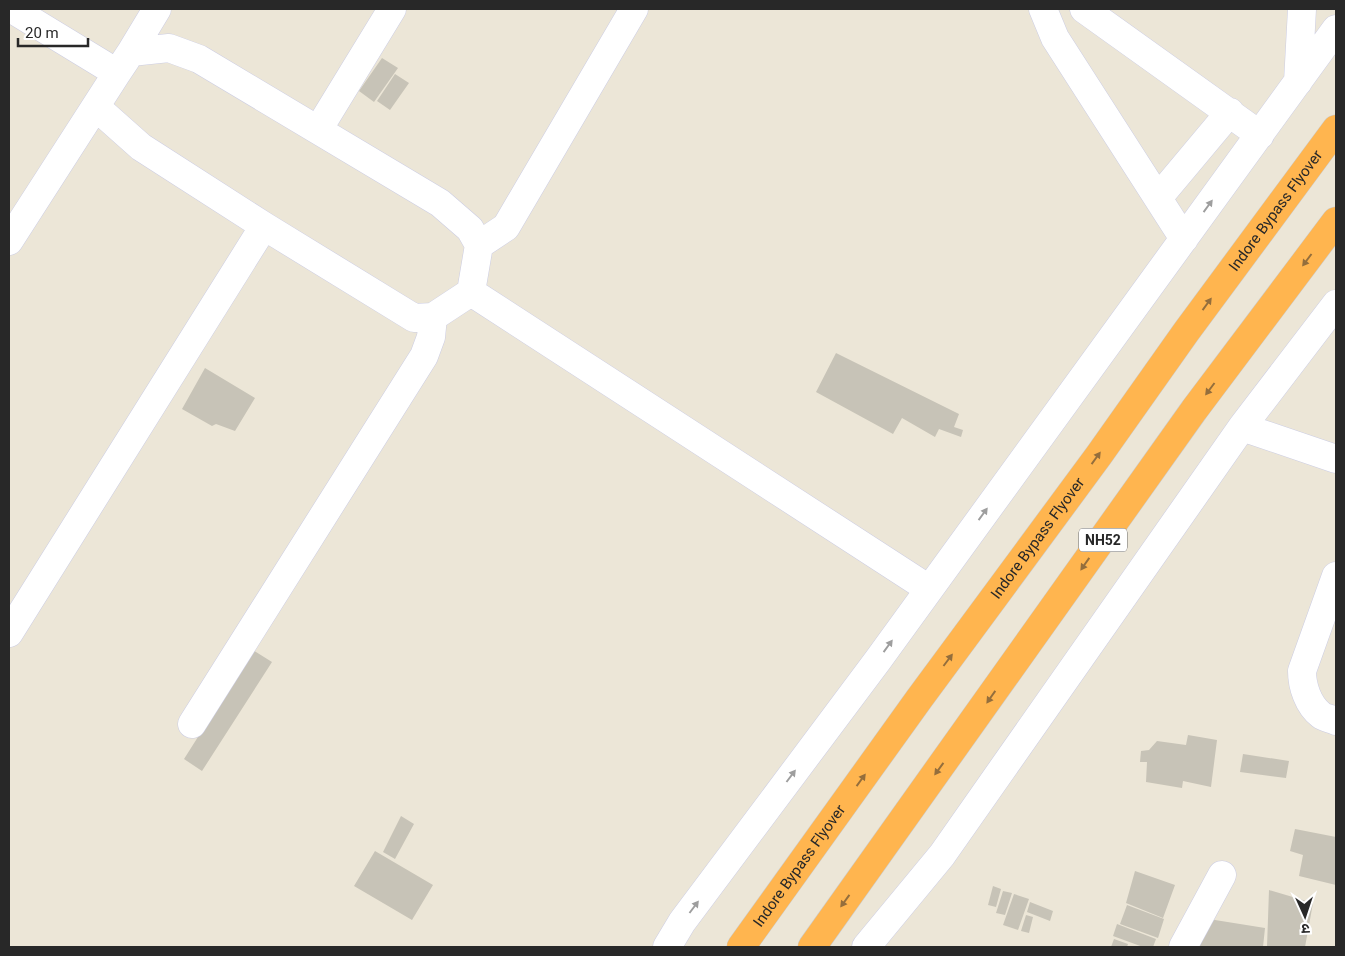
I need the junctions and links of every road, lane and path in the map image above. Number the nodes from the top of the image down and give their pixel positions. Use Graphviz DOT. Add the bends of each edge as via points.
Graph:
graph roads {
  1 [pos="12,9"];
  2 [pos="157,9"];
  3 [pos="392,9"];
  4 [pos="634,9"];
  5 [pos="1043,9"];
  6 [pos="1084,9"];
  7 [pos="1302,9"];
  8 [pos="1336,29"];
  9 [pos="1055,38"];
  10 [pos="124,63"];
  11 [pos="1298,82"];
  12 [pos="96,107"];
  13 [pos="1230,112"];
  14 [pos="318,130"];
  15 [pos="1336,130"];
  16 [pos="1260,135"];
  17 [pos="1158,198"];
  18 [pos="1336,221"];
  19 [pos="264,226"];
  20 [pos="1184,239"];
  21 [pos="9,241"];
  22 [pos="479,245"];
  23 [pos="471,292"];
  24 [pos="1334,307"];
  25 [pos="434,316"];
  26 [pos="1242,427"];
  27 [pos="1336,459"];
  28 [pos="1336,576"];
  29 [pos="929,590"];
  30 [pos="9,633"];
  31 [pos="1336,721"];
  32 [pos="192,724"];
  33 [pos="1222,875"];
  34 [pos="667,947"];
  35 [pos="741,947"];
  36 [pos="812,947"];
  37 [pos="866,947"];
  38 [pos="1183,947"];
  1 -- 10 [label="street"];
  2 -- 10 [label="street"];
  3 -- 14 [label="street"];
  4 -- 22 [label="street" via="506,227"];
  5 -- 9 [label="street"];
  6 -- 9 [label="street"];
  6 -- 13 [label="street"];
  7 -- 11 [label="street"];
  8 -- 11 [label="street"];
  9 -- 17 [label="street"];
  10 -- 12 [label="street"];
  10 -- 14 [label="street" via="169,48 200,59"];
  11 -- 16 [label="street"];
  12 -- 19 [label="street" via="141,147"];
  12 -- 21 [label="street"];
  13 -- 16 [label="street"];
  13 -- 17 [label="street"];
  14 -- 22 [label="street" via="440,203 470,229"];
  35 -- 15 [label="highway, Indore Bypass Flyover, one-way"];
  20 -- 16 [label="street, one-way"];
  17 -- 20 [label="street"];
  18 -- 36 [label="highway, NH52, one-way" via="1194,410"];
  19 -- 25 [label="street" via="414,318"];
  19 -- 30 [label="street"];
  29 -- 20 [label="street, one-way"];
  22 -- 23 [label="street"];
  23 -- 25 [label="street"];
  23 -- 29 [label="street"];
  24 -- 26 [label="street"];
  25 -- 32 [label="street" via="424,356"];
  26 -- 27 [label="street"];
  26 -- 37 [label="street" via="942,855"];
  28 -- 31 [label="street" via="1302,670 1302,683 1308,698 1321,714"];
  34 -- 29 [label="street, one-way" via="682,922"];
  33 -- 38 [label="street"];
}
